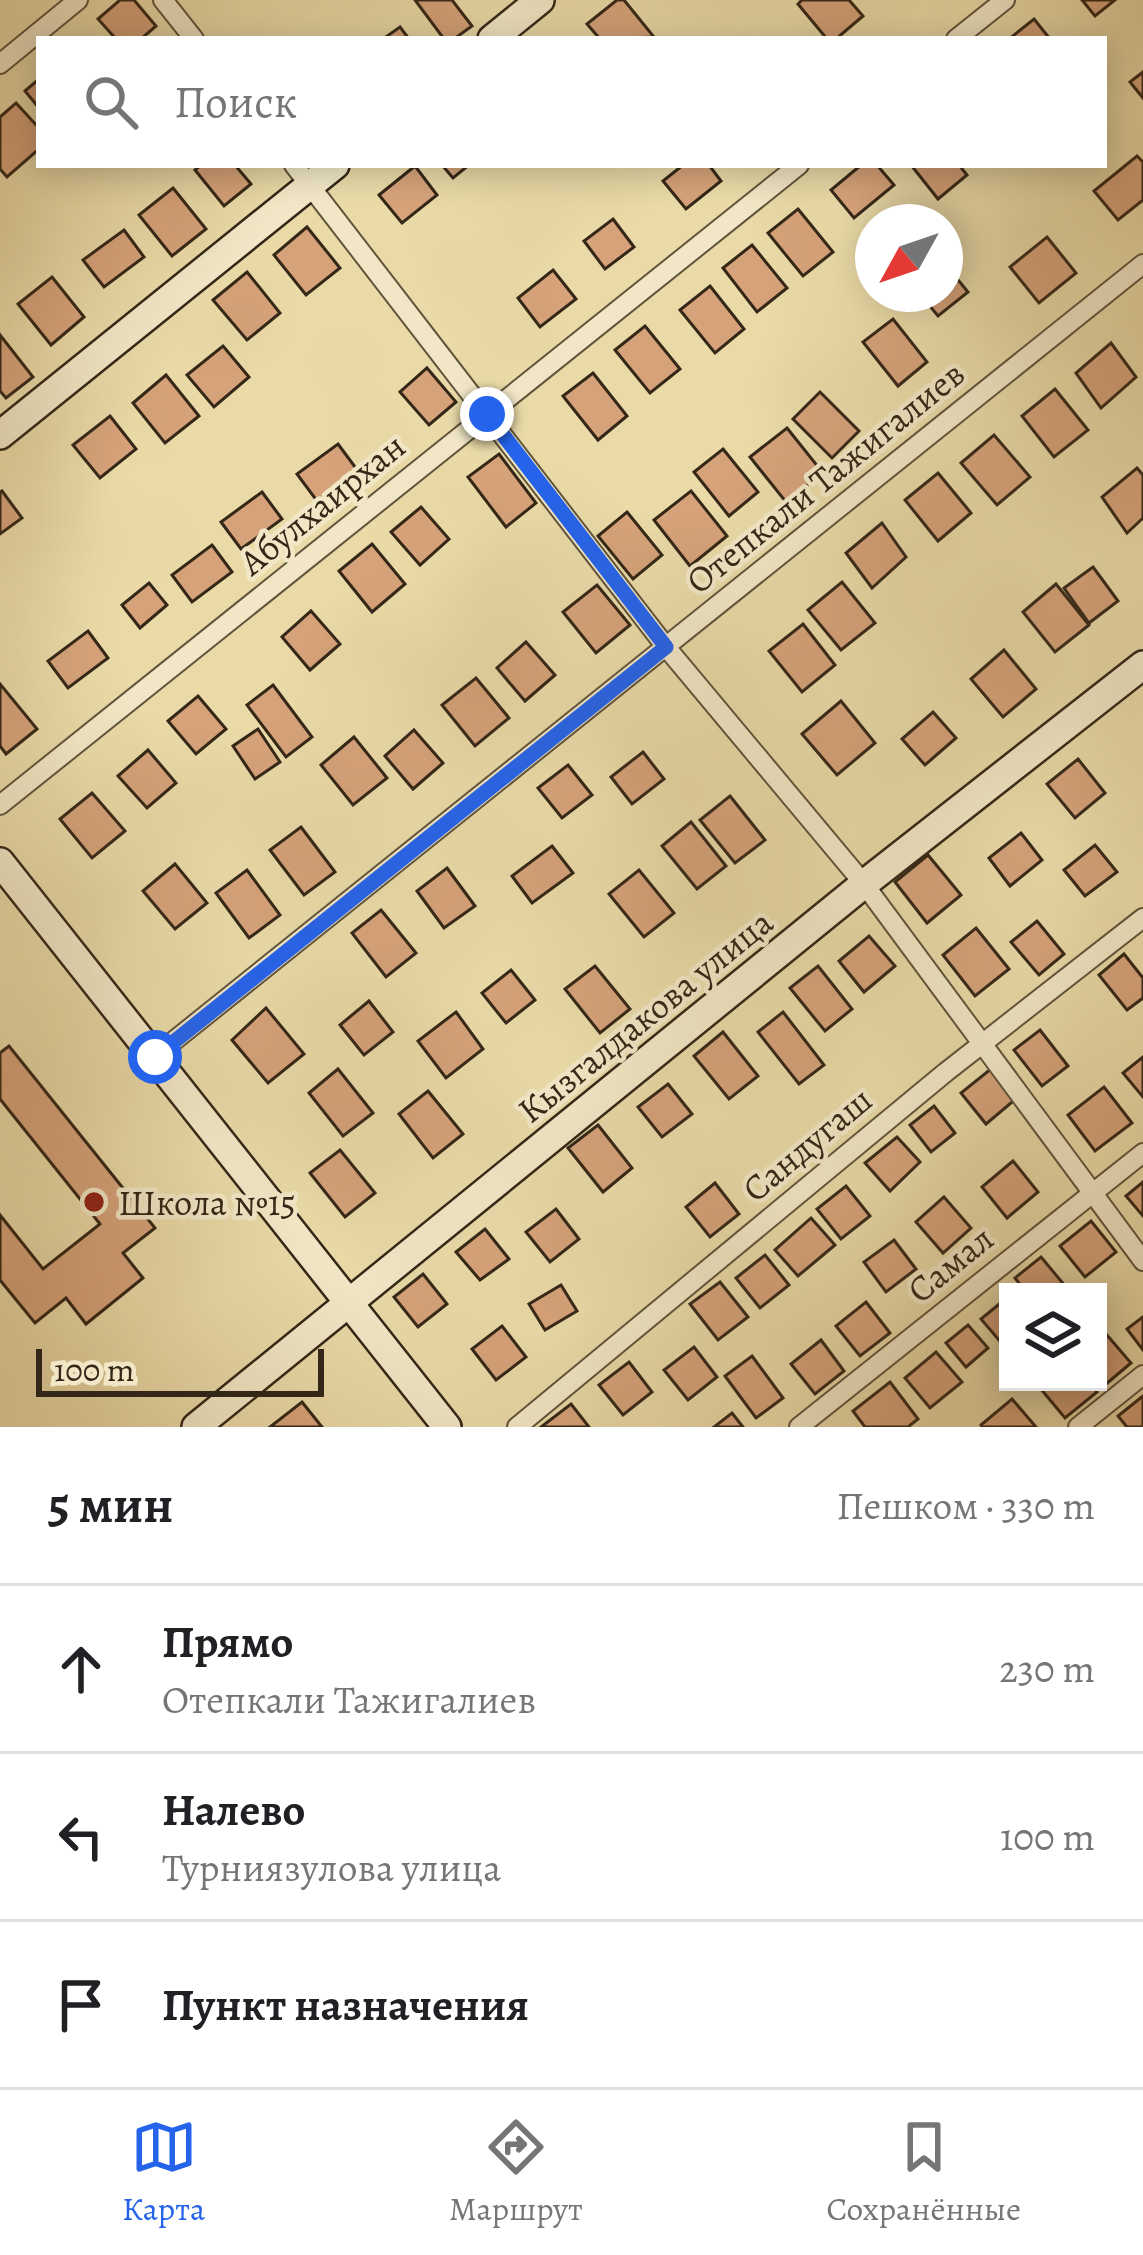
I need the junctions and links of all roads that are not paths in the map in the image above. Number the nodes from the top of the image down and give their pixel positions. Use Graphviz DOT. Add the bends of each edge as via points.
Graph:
graph roads {
  1 [pos="78,0"];
  2 [pos="163,0"];
  3 [pos="540,0"];
  4 [pos="1005,0"];
  5 [pos="192,36"];
  6 [pos="496,36"];
  7 [pos="960,36"];
  8 [pos="0,64"];
  9 [pos="795,168"];
  10 [pos="302,175"];
  11 [pos="1143,264"];
  12 [pos="487,414"];
  13 [pos="0,436"];
  14 [pos="666,647"];
  15 [pos="1143,665"];
  16 [pos="0,805"];
  17 [pos="0,862"];
  18 [pos="864,884"];
  19 [pos="1143,918"];
  20 [pos="985,1042"];
  21 [pos="155,1057"];
  22 [pos="1143,1153"];
  23 [pos="1091,1195"];
  24 [pos="1143,1261"];
  25 [pos="348,1304"];
  26 [pos="1143,1375"];
  27 [pos="196,1427"];
  28 [pos="447,1427"];
  29 [pos="518,1427"];
  30 [pos="799,1427"];
  31 [pos="1078,1427"];
  1 -- 8 [label="street"];
  2 -- 5 [label="street"];
  3 -- 6 [label="street"];
  4 -- 7 [label="street"];
  9 -- 12 [label="street, Абулхаирхан"];
  10 -- 12 [label="street"];
  10 -- 13 [label="street"];
  11 -- 14 [label="street, Отепкали Тажигалиев"];
  12 -- 14 [label="street"];
  12 -- 16 [label="street, Абулхаирхан"];
  14 -- 18 [label="street"];
  14 -- 21 [label="street, Отепкали Тажигалиев"];
  15 -- 18 [label="street, Кызгалдакова улица"];
  17 -- 21 [label="street"];
  18 -- 20 [label="street"];
  18 -- 25 [label="street, Кызгалдакова улица"];
  19 -- 20 [label="street, Сандугаш"];
  20 -- 23 [label="street"];
  20 -- 29 [label="street, Сандугаш"];
  21 -- 25 [label="street"];
  22 -- 23 [label="street, Самал"];
  23 -- 24 [label="street"];
  23 -- 30 [label="street, Самал"];
  25 -- 27 [label="street, Кызгалдакова улица"];
  25 -- 28 [label="street"];
  26 -- 31 [label="street"];
}
